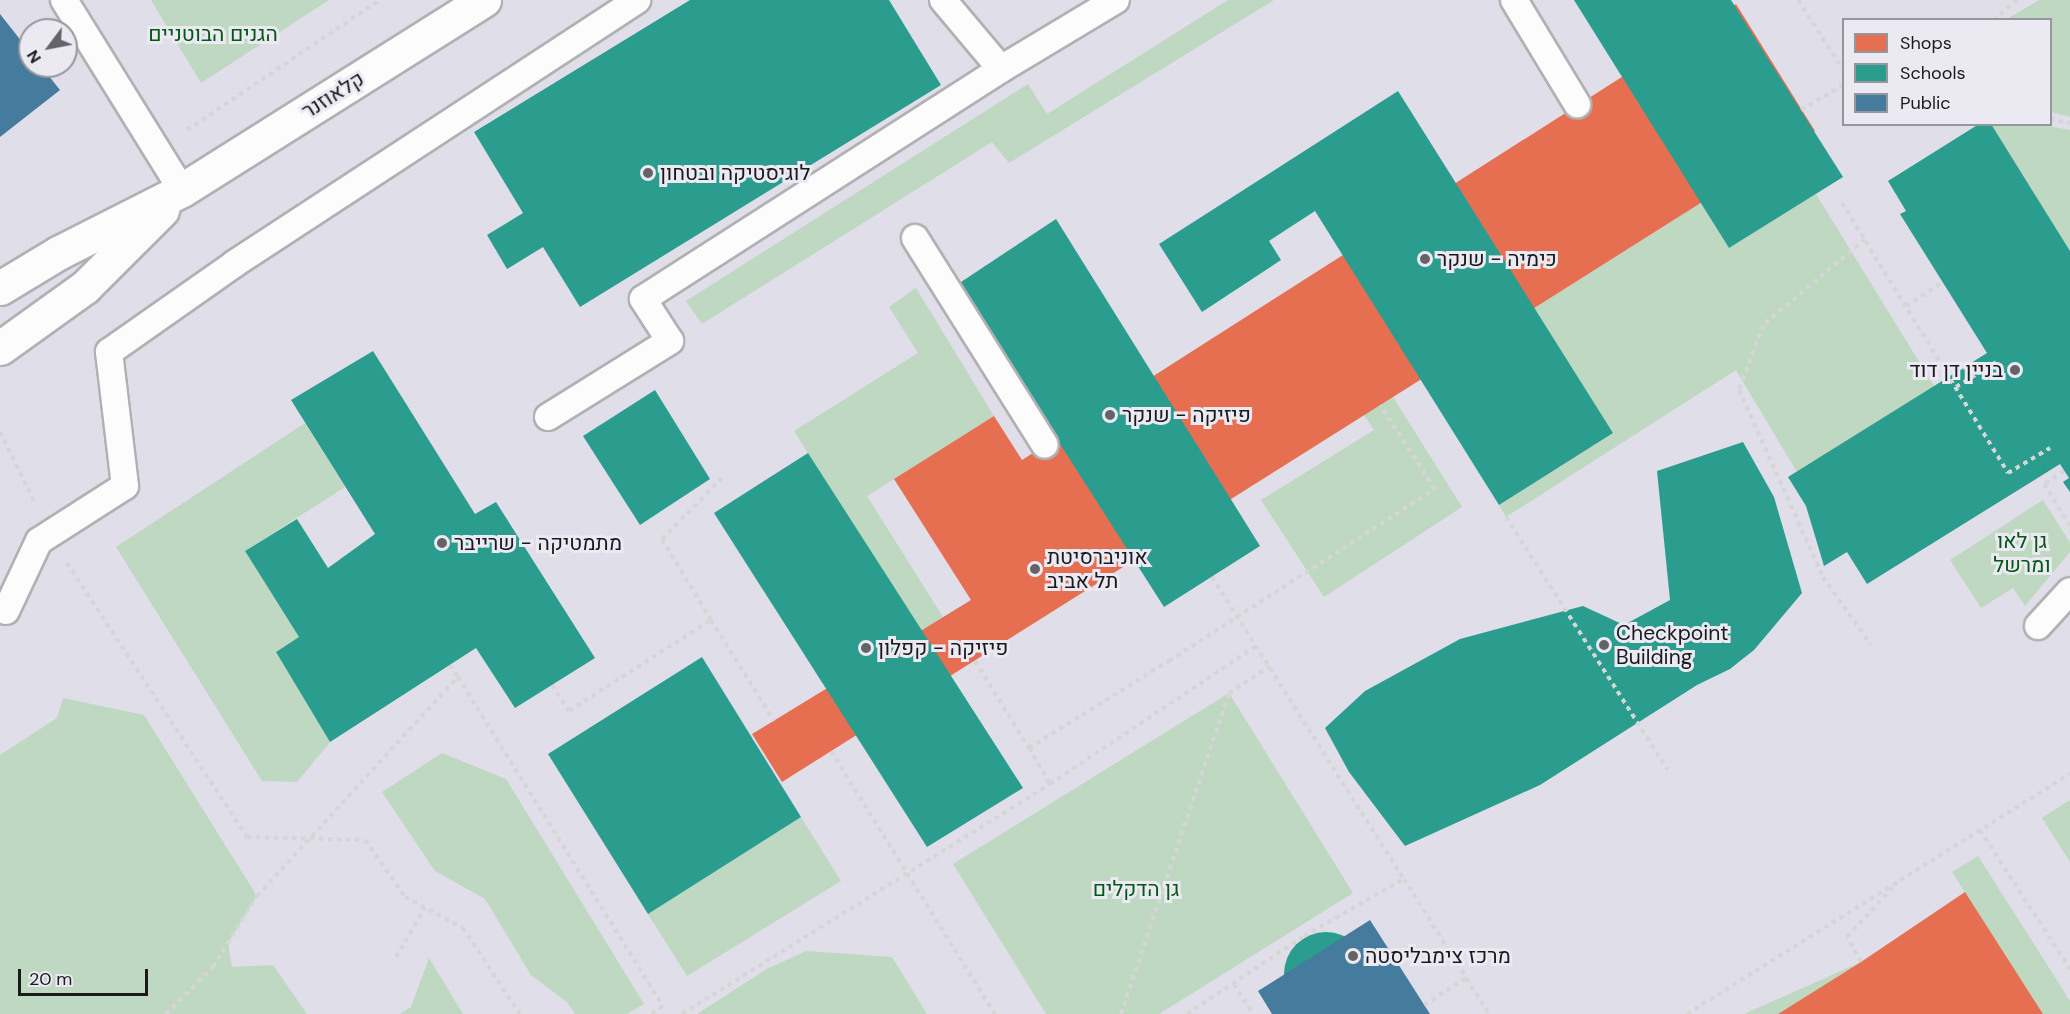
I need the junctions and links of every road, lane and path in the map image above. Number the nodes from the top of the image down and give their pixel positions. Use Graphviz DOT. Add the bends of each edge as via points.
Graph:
graph roads {
  1 [pos="64,0"];
  2 [pos="380,0"];
  3 [pos="484,0"];
  4 [pos="637,0"];
  5 [pos="943,0"];
  6 [pos="1116,0"];
  7 [pos="1514,0"];
  8 [pos="1798,0"];
  9 [pos="2017,0"];
  10 [pos="1995,18"];
  11 [pos="1842,68"];
  12 [pos="1001,69"];
  13 [pos="1842,85"];
  14 [pos="1578,104"];
  15 [pos="1801,110"];
  16 [pos="2052,119"];
  17 [pos="2070,123"];
  18 [pos="157,150"];
  19 [pos="182,189"];
  20 [pos="1842,203"];
  21 [pos="915,238"];
  22 [pos="1865,239"];
  23 [pos="1943,282"];
  24 [pos="0,288"];
  25 [pos="1906,306"];
  26 [pos="0,348"];
  27 [pos="1996,362"];
  28 [pos="1956,387"];
  29 [pos="1380,405"];
  30 [pos="548,417"];
  31 [pos="0,432"];
  32 [pos="1045,445"];
  33 [pos="2050,448"];
  34 [pos="2064,471"];
  35 [pos="722,478"];
  36 [pos="1506,517"];
  37 [pos="2070,526"];
  38 [pos="49,534"];
  39 [pos="1212,577"];
  40 [pos="2070,591"];
  41 [pos="0,600"];
  42 [pos="1238,616"];
  43 [pos="711,620"];
  44 [pos="2037,626"];
  45 [pos="1258,645"];
  46 [pos="1871,645"];
  47 [pos="975,661"];
  48 [pos="450,665"];
  49 [pos="1270,666"];
  50 [pos="458,677"];
  51 [pos="552,685"];
  52 [pos="774,721"];
  53 [pos="1029,748"];
  54 [pos="831,751"];
  55 [pos="1668,770"];
  56 [pos="2070,774"];
  57 [pos="1050,784"];
  58 [pos="1980,830"];
  59 [pos="309,838"];
  60 [pos="909,872"];
  61 [pos="1902,878"];
  62 [pos="1404,879"];
  63 [pos="425,908"];
  64 [pos="396,957"];
  65 [pos="1861,962"];
  66 [pos="2070,969"];
  67 [pos="1466,978"];
  68 [pos="1234,984"];
  69 [pos="1424,1005"];
  70 [pos="166,1014"];
  71 [pos="519,1014"];
  72 [pos="650,1014"];
  73 [pos="682,1014"];
  74 [pos="995,1014"];
  75 [pos="1121,1014"];
  76 [pos="1187,1014"];
  77 [pos="1253,1014"];
  78 [pos="1489,1014"];
  79 [pos="1687,1014"];
  1 -- 18 [label="lane"];
  2 -- 18 [label="path"];
  3 -- 19 [label="street, קלאוזנר"];
  4 -- 38 [label="lane" via="234,264 109,351 125,486"];
  5 -- 12 [label="lane"];
  6 -- 12 [label="lane"];
  7 -- 14 [label="lane"];
  8 -- 11 [label="path"];
  9 -- 10 [label="path"];
  12 -- 30 [label="lane" via="643,299 670,341"];
  13 -- 15 [label="path"];
  16 -- 17 [label="path"];
  18 -- 19 [label="lane"];
  19 -- 24 [label="street, קלאוזנר" via="58,253"];
  19 -- 26 [label="street, קלאוזנר" via="85,287"];
  20 -- 22 [label="path"];
  21 -- 32 [label="lane"];
  22 -- 25 [label="path"];
  22 -- 46 [label="path" via="1763,325 1739,390 1823,577"];
  23 -- 25 [label="path"];
  25 -- 28 [label="path"];
  27 -- 28 [label="path"];
  28 -- 33 [label="path" via="2008,473"];
  29 -- 42 [label="path" via="1435,489"];
  31 -- 38 [label="path"];
  34 -- 37 [label="path" via="2044,484"];
  35 -- 43 [label="path" via="662,539"];
  36 -- 55 [label="path"];
  38 -- 41 [label="lane" via="39,541 6,612"];
  38 -- 59 [label="path" via="247,837"];
  39 -- 42 [label="path"];
  40 -- 44 [label="lane"];
  42 -- 45 [label="path"];
  42 -- 53 [label="path"];
  43 -- 51 [label="path" via="568,711"];
  43 -- 52 [label="path"];
  45 -- 49 [label="path"];
  45 -- 57 [label="path"];
  47 -- 53 [label="path"];
  48 -- 50 [label="path"];
  49 -- 62 [label="path"];
  49 -- 75 [label="path" via="1228,693"];
  50 -- 59 [label="path"];
  50 -- 72 [label="path" via="663,1006"];
  53 -- 57 [label="path"];
  54 -- 60 [label="path"];
  56 -- 58 [label="path"];
  57 -- 60 [label="path"];
  58 -- 61 [label="path"];
  58 -- 66 [label="path"];
  59 -- 63 [label="path" via="365,840 405,897"];
  59 -- 70 [label="path" via="257,896 213,967"];
  60 -- 73 [label="path"];
  60 -- 74 [label="path"];
  61 -- 65 [label="path" via="1847,937"];
  61 -- 79 [label="path"];
  62 -- 67 [label="path"];
  62 -- 68 [label="path" via="1304,936"];
  63 -- 64 [label="path"];
  63 -- 71 [label="path" via="463,927"];
  67 -- 69 [label="path"];
  67 -- 78 [label="path"];
  68 -- 76 [label="path"];
  68 -- 77 [label="path"];
}
